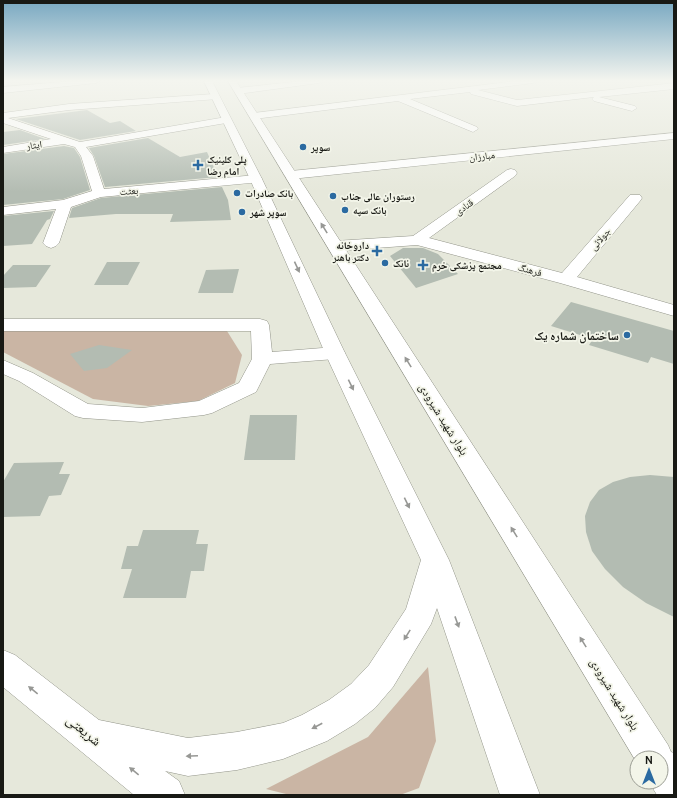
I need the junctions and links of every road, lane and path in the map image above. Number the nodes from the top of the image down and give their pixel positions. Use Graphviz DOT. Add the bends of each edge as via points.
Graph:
graph roads {
  1 [pos="255,118"];
  2 [pos="448,118"];
  3 [pos="4,120"];
  4 [pos="226,120"];
  5 [pos="473,129"];
  6 [pos="674,136"];
  7 [pos="66,141"];
  8 [pos="79,145"];
  9 [pos="3,150"];
  10 [pos="511,173"];
  11 [pos="291,175"];
  12 [pos="256,179"];
  13 [pos="99,193"];
  14 [pos="635,198"];
  15 [pos="65,204"];
  16 [pos="3,211"];
  17 [pos="417,240"];
  18 [pos="51,243"];
  19 [pos="335,246"];
  20 [pos="566,279"];
  21 [pos="674,311"];
  22 [pos="3,324"];
  23 [pos="336,353"];
  24 [pos="262,358"];
  25 [pos="3,366"];
  26 [pos="435,560"];
  27 [pos="3,666"];
  28 [pos="93,737"];
  29 [pos="648,750"];
  30 [pos="165,795"];
  31 [pos="520,795"];
  1 -- 11 [label="street, بلوار شهید شیرودی"];
  2 -- 5 [label="street"];
  3 -- 7 [label="street"];
  4 -- 8 [label="street"];
  4 -- 12 [label="street"];
  6 -- 11 [label="street, مبارزان"];
  7 -- 8 [label="street"];
  7 -- 9 [label="street, ایثار"];
  8 -- 13 [label="street" via="87,156"];
  10 -- 17 [label="street, قنادی"];
  19 -- 11 [label="street, بلوار شهید شیرودی, one-way"];
  12 -- 13 [label="street, بعثت"];
  12 -- 23 [label="street, one-way"];
  13 -- 15 [label="street, بعثت"];
  14 -- 20 [label="street, جولائی"];
  15 -- 16 [label="street, بعثت"];
  15 -- 18 [label="street"];
  17 -- 19 [label="street, فرهنگ"];
  17 -- 20 [label="street, فرهنگ"];
  29 -- 19 [label="street, بلوار شهید شیرودی, one-way"];
  20 -- 21 [label="street, فرهنگ"];
  22 -- 24 [label="street" via="260,324"];
  23 -- 24 [label="street"];
  23 -- 26 [label="street, one-way"];
  24 -- 25 [label="street" via="248,387 204,408 142,415 83,410"];
  26 -- 28 [label="street, one-way" via="420,614 381,676 363,696 314,728 283,741 237,751 188,757"];
  26 -- 31 [label="street, one-way"];
  28 -- 27 [label="street, شریعتی, one-way"];
  30 -- 28 [label="street, شریعتی, one-way"];
}
